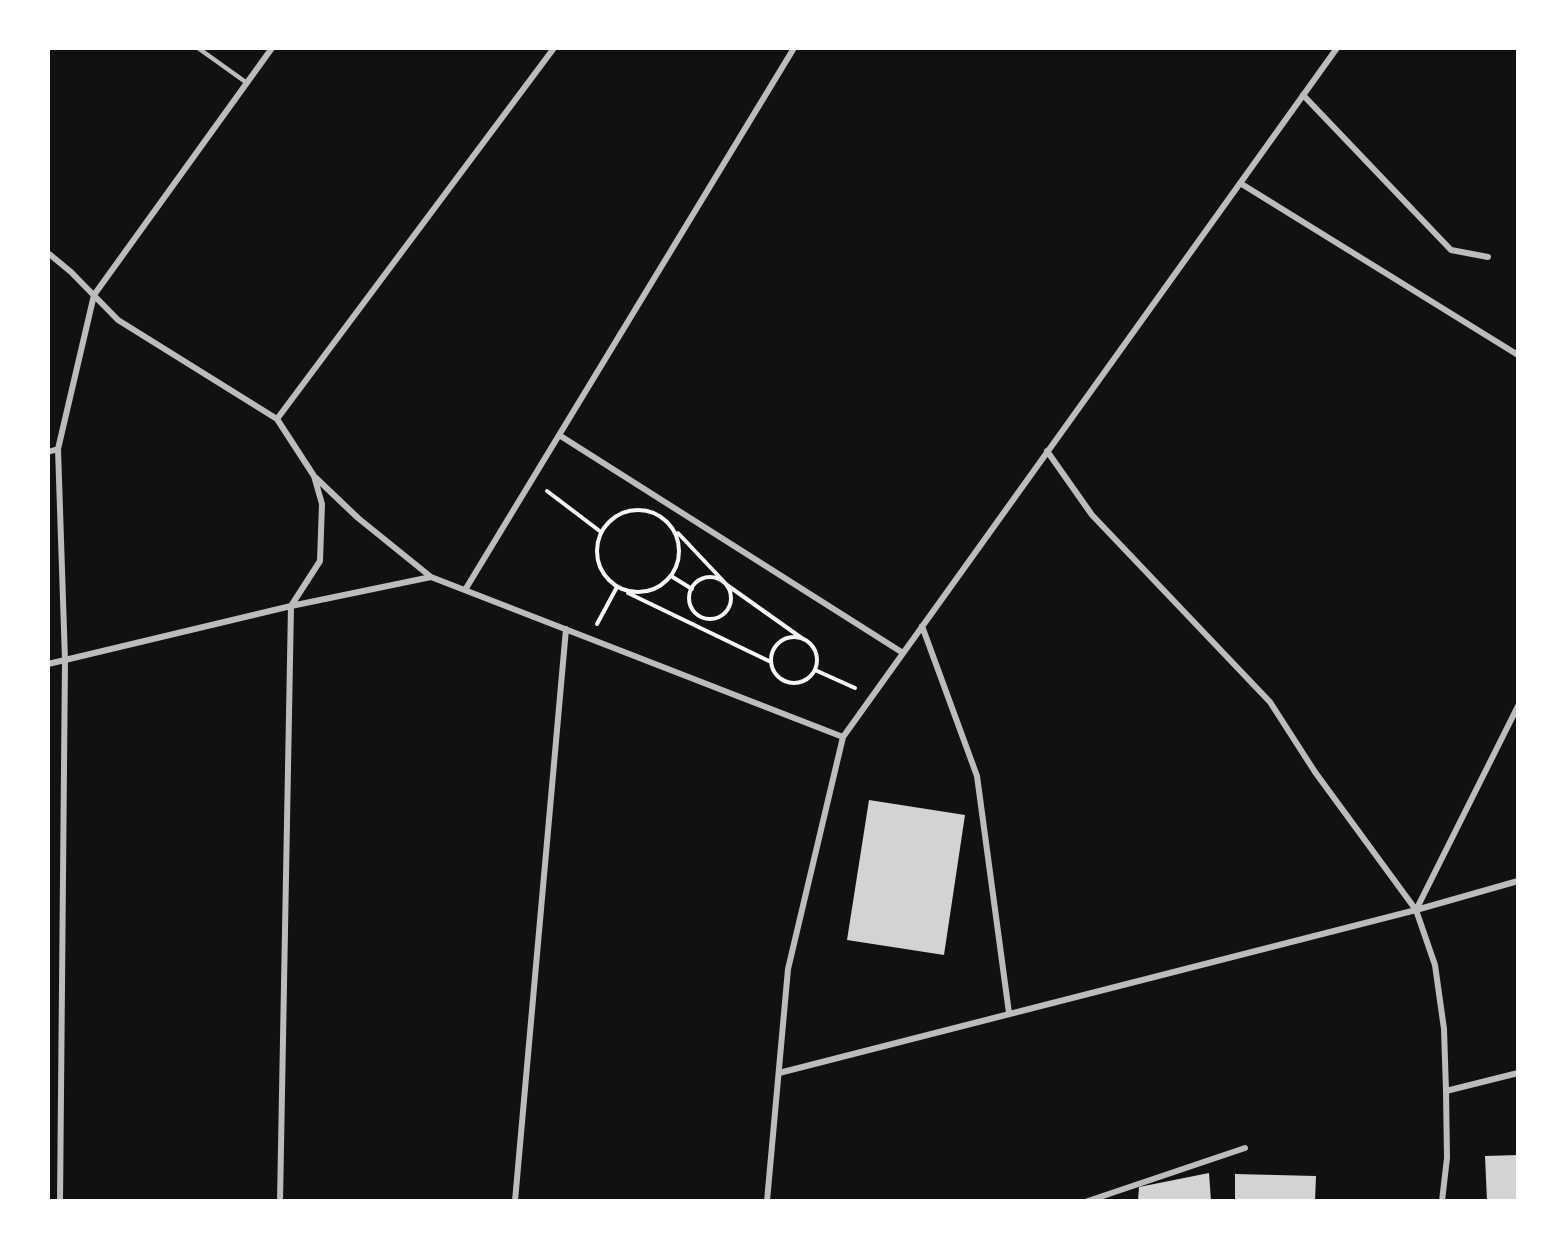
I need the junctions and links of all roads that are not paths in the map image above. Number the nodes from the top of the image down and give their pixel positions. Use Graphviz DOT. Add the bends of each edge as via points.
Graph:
graph roads {
  1 [pos="198,48"];
  2 [pos="272,48"];
  3 [pos="554,48"];
  4 [pos="794,48"];
  5 [pos="1337,48"];
  6 [pos="247,83"];
  7 [pos="1303,95"];
  8 [pos="1240,183"];
  9 [pos="48,253"];
  10 [pos="1488,257"];
  11 [pos="93,295"];
  12 [pos="1518,355"];
  13 [pos="277,419"];
  14 [pos="559,435"];
  15 [pos="58,449"];
  16 [pos="1047,451"];
  17 [pos="48,452"];
  18 [pos="314,476"];
  19 [pos="431,577"];
  20 [pos="465,590"];
  21 [pos="291,606"];
  22 [pos="922,626"];
  23 [pos="566,629"];
  24 [pos="903,653"];
  25 [pos="65,660"];
  26 [pos="48,664"];
  27 [pos="1518,706"];
  28 [pos="843,737"];
  29 [pos="1518,881"];
  30 [pos="1416,910"];
  31 [pos="1009,1013"];
  32 [pos="779,1073"];
  33 [pos="1518,1073"];
  34 [pos="1446,1091"];
  35 [pos="1245,1148"];
  36 [pos="60,1201"];
  37 [pos="280,1201"];
  38 [pos="515,1201"];
  39 [pos="767,1201"];
  40 [pos="1088,1201"];
  41 [pos="1442,1201"];
  1 -- 6 [label="lane"];
  2 -- 6 [label="street"];
  3 -- 13 [label="street"];
  4 -- 14 [label="street"];
  5 -- 7 [label="street"];
  6 -- 11 [label="street"];
  7 -- 8 [label="street"];
  7 -- 10 [label="street" via="1451,250"];
  8 -- 12 [label="street"];
  8 -- 16 [label="street"];
  9 -- 11 [label="street"];
  11 -- 13 [label="street" via="118,320"];
  11 -- 15 [label="street"];
  13 -- 18 [label="street"];
  14 -- 20 [label="street"];
  14 -- 24 [label="street"];
  15 -- 17 [label="street"];
  15 -- 25 [label="street"];
  16 -- 22 [label="street"];
  16 -- 30 [label="street" via="1092,515 1270,702 1315,772"];
  18 -- 19 [label="street" via="358,518"];
  18 -- 21 [label="street" via="322,504 320,561"];
  19 -- 20 [label="street"];
  19 -- 21 [label="street"];
  20 -- 23 [label="street"];
  21 -- 25 [label="street"];
  21 -- 37 [label="street"];
  22 -- 24 [label="street"];
  22 -- 31 [label="street" via="977,776"];
  23 -- 28 [label="street"];
  23 -- 38 [label="street"];
  24 -- 28 [label="street"];
  25 -- 26 [label="street"];
  25 -- 36 [label="street"];
  27 -- 30 [label="street"];
  28 -- 32 [label="street" via="788,969"];
  29 -- 30 [label="street"];
  30 -- 31 [label="street"];
  30 -- 34 [label="street" via="1435,965 1444,1029"];
  31 -- 32 [label="street"];
  32 -- 39 [label="street"];
  33 -- 34 [label="street"];
  34 -- 41 [label="street" via="1447,1158"];
  35 -- 40 [label="street"];
}
